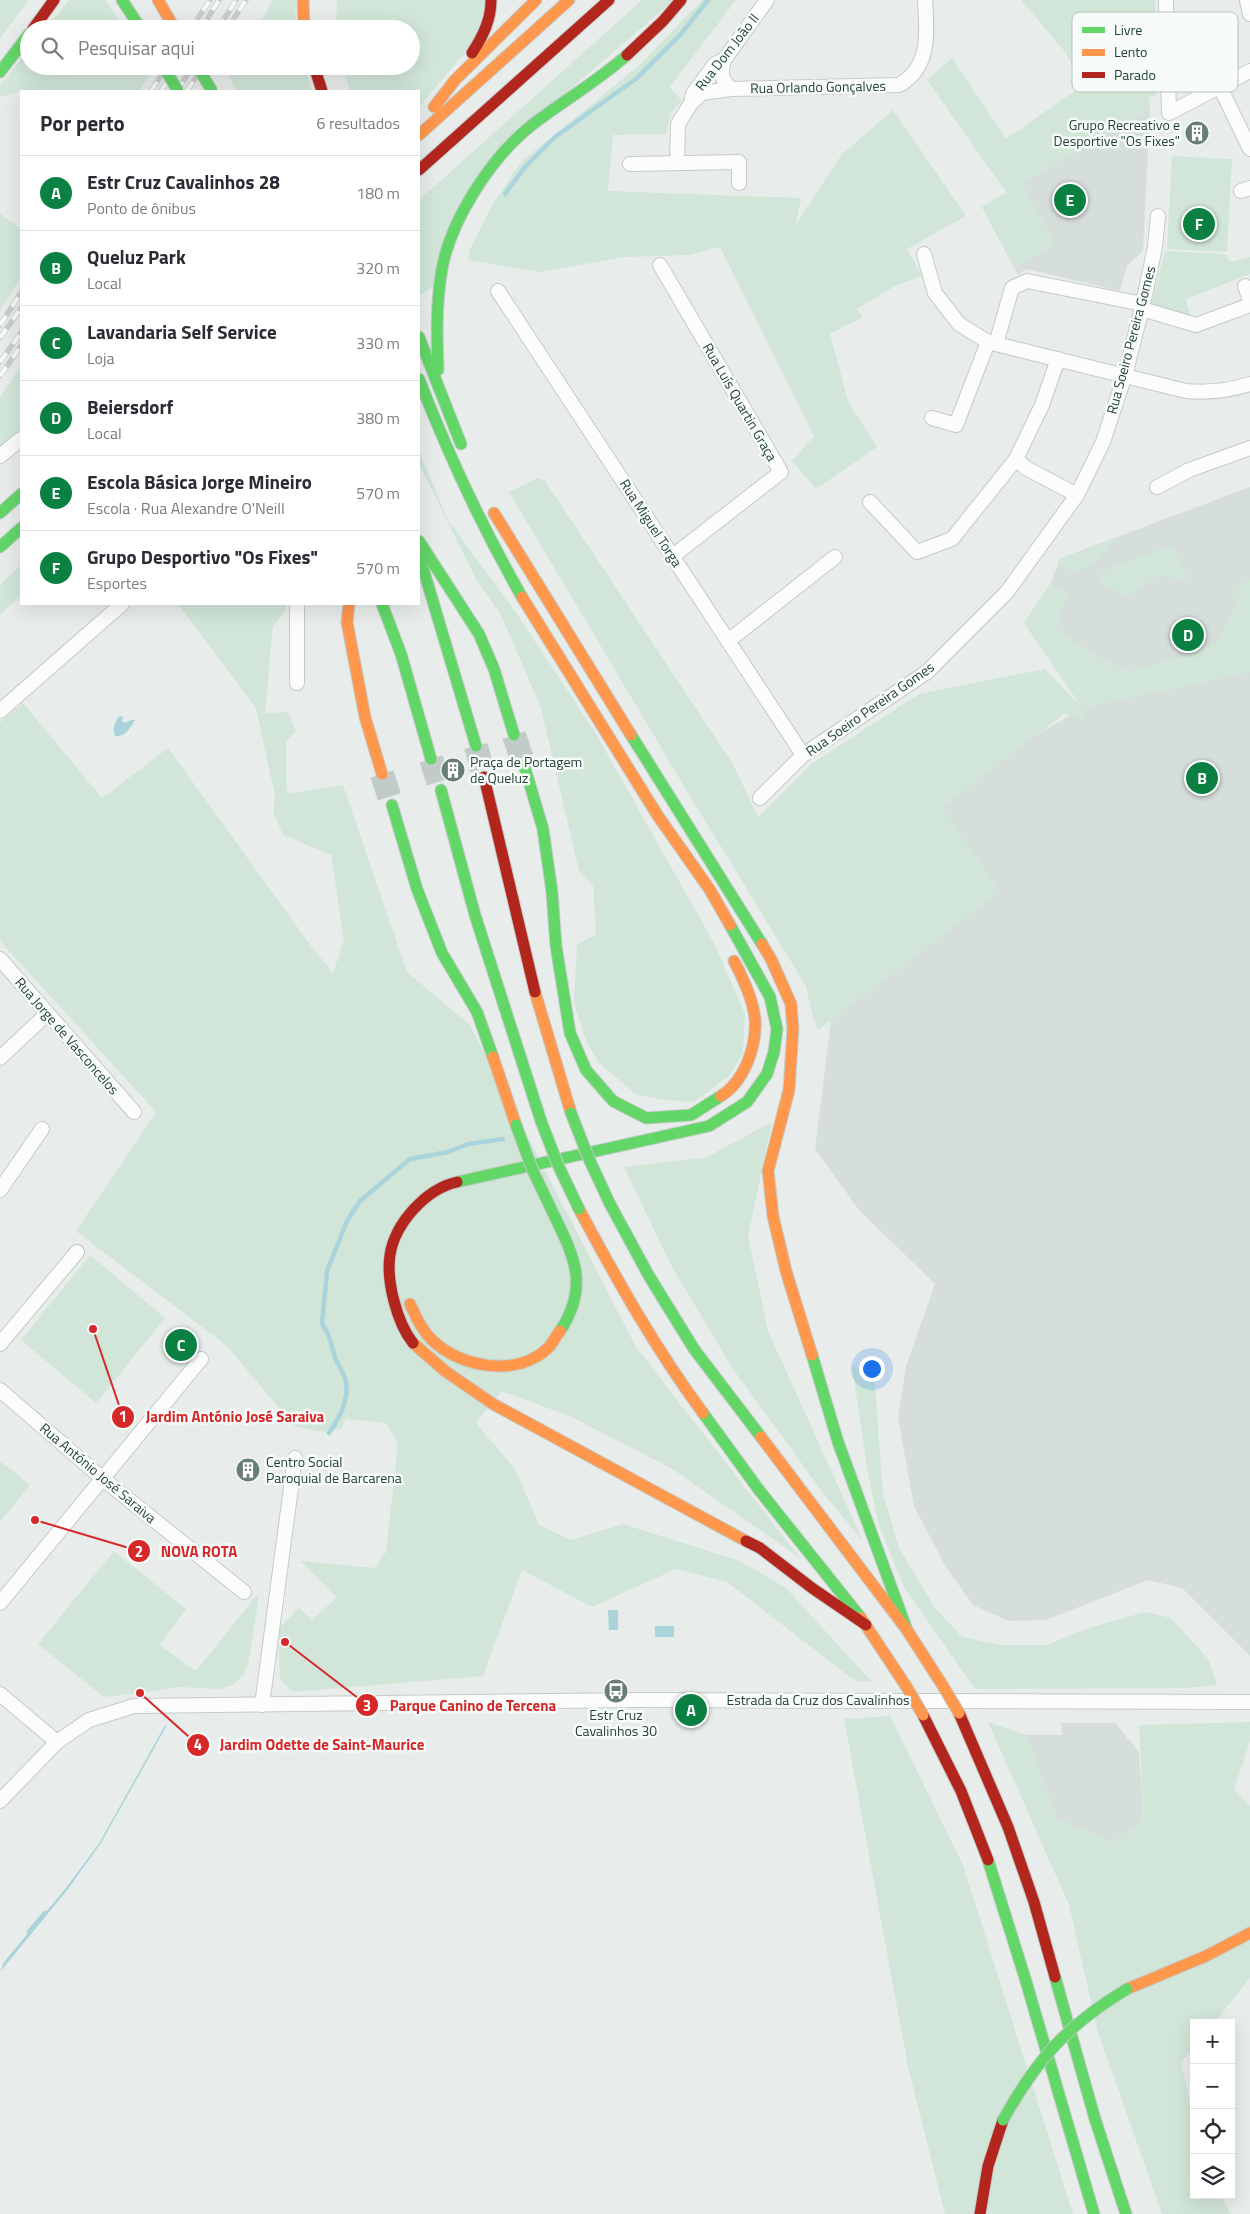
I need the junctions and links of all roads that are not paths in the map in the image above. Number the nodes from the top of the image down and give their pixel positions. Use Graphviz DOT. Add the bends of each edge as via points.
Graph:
graph roads {
  1 [pos="54,0"];
  2 [pos="122,0"];
  3 [pos="158,0"];
  4 [pos="303,0"];
  5 [pos="491,0"];
  6 [pos="536,0"];
  7 [pos="569,0"];
  8 [pos="609,0"];
  9 [pos="681,0"];
  10 [pos="767,0"];
  11 [pos="925,0"];
  12 [pos="1247,0"];
  13 [pos="1250,14"];
  14 [pos="40,20"];
  15 [pos="135,20"];
  16 [pos="170,20"];
  17 [pos="303,20"];
  18 [pos="20,46"];
  19 [pos="724,60"];
  20 [pos="1250,71"];
  21 [pos="0,72"];
  22 [pos="168,75"];
  23 [pos="202,75"];
  24 [pos="317,75"];
  25 [pos="1238,77"];
  26 [pos="455,80"];
  27 [pos="731,89"];
  28 [pos="177,90"];
  29 [pos="211,90"];
  30 [pos="322,90"];
  31 [pos="1168,92"];
  32 [pos="1210,92"];
  33 [pos="1222,92"];
  34 [pos="691,104"];
  35 [pos="420,125"];
  36 [pos="420,134"];
  37 [pos="1250,149"];
  38 [pos="677,163"];
  39 [pos="630,164"];
  40 [pos="420,169"];
  41 [pos="739,183"];
  42 [pos="1158,216"];
  43 [pos="924,254"];
  44 [pos="660,265"];
  45 [pos="1245,286"];
  46 [pos="498,291"];
  47 [pos="1250,300"];
  48 [pos="1250,305"];
  49 [pos="1143,306"];
  50 [pos="420,339"];
  51 [pos="992,343"];
  52 [pos="1058,359"];
  53 [pos="1125,375"];
  54 [pos="420,383"];
  55 [pos="439,384"];
  56 [pos="1250,384"];
  57 [pos="932,418"];
  58 [pos="20,440"];
  59 [pos="1250,448"];
  60 [pos="466,454"];
  61 [pos="0,456"];
  62 [pos="1016,459"];
  63 [pos="1157,487"];
  64 [pos="20,495"];
  65 [pos="1077,496"];
  66 [pos="870,502"];
  67 [pos="490,505"];
  68 [pos="0,513"];
  69 [pos="468,519"];
  70 [pos="20,529"];
  71 [pos="420,543"];
  72 [pos="0,547"];
  73 [pos="420,556"];
  74 [pos="673,556"];
  75 [pos="835,557"];
  76 [pos="521,596"];
  77 [pos="121,605"];
  78 [pos="297,605"];
  79 [pos="349,605"];
  80 [pos="382,605"];
  81 [pos="728,641"];
  82 [pos="297,683"];
  83 [pos="0,711"];
  84 [pos="514,734"];
  85 [pos="476,746"];
  86 [pos="802,755"];
  87 [pos="431,759"];
  88 [pos="524,766"];
  89 [pos="382,774"];
  90 [pos="484,777"];
  91 [pos="441,790"];
  92 [pos="760,798"];
  93 [pos="392,805"];
  94 [pos="658,816"];
  95 [pos="690,882"];
  96 [pos="730,955"];
  97 [pos="0,959"];
  98 [pos="47,1014"];
  99 [pos="0,1058"];
  100 [pos="792,1058"];
  101 [pos="779,1081"];
  102 [pos="134,1112"];
  103 [pos="42,1129"];
  104 [pos="607,1161"];
  105 [pos="486,1188"];
  106 [pos="0,1190"];
  107 [pos="76,1252"];
  108 [pos="406,1292"];
  109 [pos="0,1344"];
  110 [pos="201,1359"];
  111 [pos="0,1390"];
  112 [pos="295,1458"];
  113 [pos="103,1478"];
  114 [pos="244,1592"];
  115 [pos="0,1603"];
  116 [pos="866,1625"];
  117 [pos="907,1630"];
  118 [pos="0,1694"];
  119 [pos="1250,1702"];
  120 [pos="262,1704"];
  121 [pos="57,1742"];
  122 [pos="0,1801"];
  123 [pos="1250,1933"];
  124 [pos="980,2214"];
  125 [pos="1094,2214"];
  126 [pos="1126,2214"];
  1 -- 14 [label="main road"];
  2 -- 15 [label="main road"];
  3 -- 16 [label="main road"];
  4 -- 17 [label="main road"];
  5 -- 26 [label="main road" via="492,11 483,37"];
  6 -- 26 [label="main road"];
  7 -- 36 [label="main road"];
  8 -- 40 [label="main road"];
  9 -- 55 [label="main road" via="619,62 530,126 496,160 458,218 440,282 436,317"];
  10 -- 19 [label="street, Rua Dom João II"];
  11 -- 27 [label="street, Rua Orlando Gonçalves" via="926,50 917,72 899,85"];
  12 -- 13 [label="street"];
  18 -- 21 [label="main road"];
  19 -- 27 [label="street, Rua Orlando Gonçalves" via="720,73"];
  19 -- 34 [label="street, Rua Dom João II" via="715,64 694,94"];
  20 -- 25 [label="street"];
  22 -- 28 [label="main road, bridge"];
  23 -- 29 [label="main road, bridge"];
  24 -- 30 [label="main road"];
  26 -- 35 [label="main road"];
  27 -- 34 [label="street, Rua Orlando Gonçalves" via="702,93"];
  31 -- 32 [label="street" via="1169,113"];
  33 -- 37 [label="street"];
  34 -- 38 [label="street, Rua Dom João II" via="678,124"];
  38 -- 39 [label="street"];
  38 -- 41 [label="street" via="739,162"];
  42 -- 49 [label="street, Rua Soeiro Pereira Gomes"];
  43 -- 51 [label="street" via="935,293 959,324"];
  44 -- 74 [label="street, Rua Luís Quartin Graça" via="781,472"];
  45 -- 47 [label="street"];
  46 -- 74 [label="street, Rua Miguel Torga"];
  48 -- 49 [label="street" via="1196,325"];
  49 -- 51 [label="street" via="1027,281 1012,288"];
  49 -- 53 [label="street, Rua Soeiro Pereira Gomes"];
  50 -- 55 [label="main road"];
  51 -- 52 [label="street"];
  51 -- 57 [label="street" via="956,425"];
  52 -- 53 [label="street"];
  52 -- 62 [label="street" via="1042,405"];
  53 -- 56 [label="street" via="1186,391 1207,393"];
  53 -- 65 [label="street, Rua Soeiro Pereira Gomes" via="1103,442"];
  54 -- 76 [label="main road" via="448,453"];
  55 -- 60 [label="main road"];
  58 -- 61 [label="street"];
  59 -- 63 [label="street" via="1189,470"];
  62 -- 65 [label="street" via="1026,468"];
  62 -- 66 [label="street" via="952,539 917,552"];
  64 -- 68 [label="main road"];
  65 -- 86 [label="street, Rua Soeiro Pereira Gomes" via="1006,592 927,672"];
  67 -- 100 [label="main road" via="771,960 790,1004"];
  69 -- 76 [label="main road"];
  70 -- 72 [label="main road"];
  71 -- 84 [label="main road" via="479,634 494,669"];
  73 -- 85 [label="main road"];
  74 -- 81 [label="street, Rua Miguel Torga"];
  75 -- 81 [label="street"];
  76 -- 94 [label="main road"];
  77 -- 83 [label="street"];
  78 -- 82 [label="street"];
  79 -- 89 [label="main road" via="346,622 365,718"];
  80 -- 87 [label="main road" via="401,654"];
  81 -- 86 [label="street, Rua Miguel Torga"];
  86 -- 92 [label="street, Rua Soeiro Pereira Gomes"];
  88 -- 96 [label="main road" via="543,830 570,1033 586,1070 613,1101 646,1118 691,1115 730,1091 750,1060 756,1019 744,979"];
  90 -- 117 [label="main road, bridge" via="527,964 571,1113 610,1204 694,1349"];
  91 -- 116 [label="main road, bridge" via="475,915 541,1121 579,1210 669,1367 758,1490"];
  93 -- 108 [label="main road, bridge" via="417,889 442,953 477,1012 533,1171 574,1258 577,1287 568,1319 546,1350 514,1365 484,1367 456,1359 433,1342 414,1316"];
  94 -- 95 [label="main road"];
  94 -- 116 [label="main road" via="710,890 770,997 777,1029 767,1074 747,1102 709,1126 452,1183 422,1199 401,1226 390,1256 391,1288 399,1317 412,1342 445,1371 542,1432 760,1548"];
  97 -- 98 [label="street, Rua Jorge de Vasconcelos"];
  98 -- 99 [label="street"];
  98 -- 102 [label="street, Rua Jorge de Vasconcelos"];
  100 -- 101 [label="main road"];
  100 -- 117 [label="main road" via="789,1090 768,1171 773,1216 786,1271 838,1442"];
  103 -- 106 [label="street"];
  104 -- 105 [label="main road"];
  107 -- 109 [label="street"];
  110 -- 113 [label="street"];
  111 -- 113 [label="street, Rua António José Saraiva"];
  112 -- 120 [label="street"];
  113 -- 114 [label="street, Rua António José Saraiva"];
  113 -- 115 [label="street"];
  116 -- 125 [label="main road, bridge" via="923,1715 953,1774 983,1845 1006,1912"];
  117 -- 126 [label="main road, bridge" via="959,1714 1008,1827 1034,1902 1095,2119"];
  118 -- 121 [label="street"];
  119 -- 120 [label="street, Estrada da Cruz dos Cavalinhos" via="638,1700"];
  120 -- 121 [label="street, Estrada da Cruz dos Cavalinhos" via="134,1706 89,1720"];
  121 -- 122 [label="street, Estrada da Cruz dos Cavalinhos"];
  123 -- 124 [label="main road, bridge" via="1206,1956 1127,1989 1089,2012 1055,2042 1021,2086 1003,2120 982,2188"];
}
